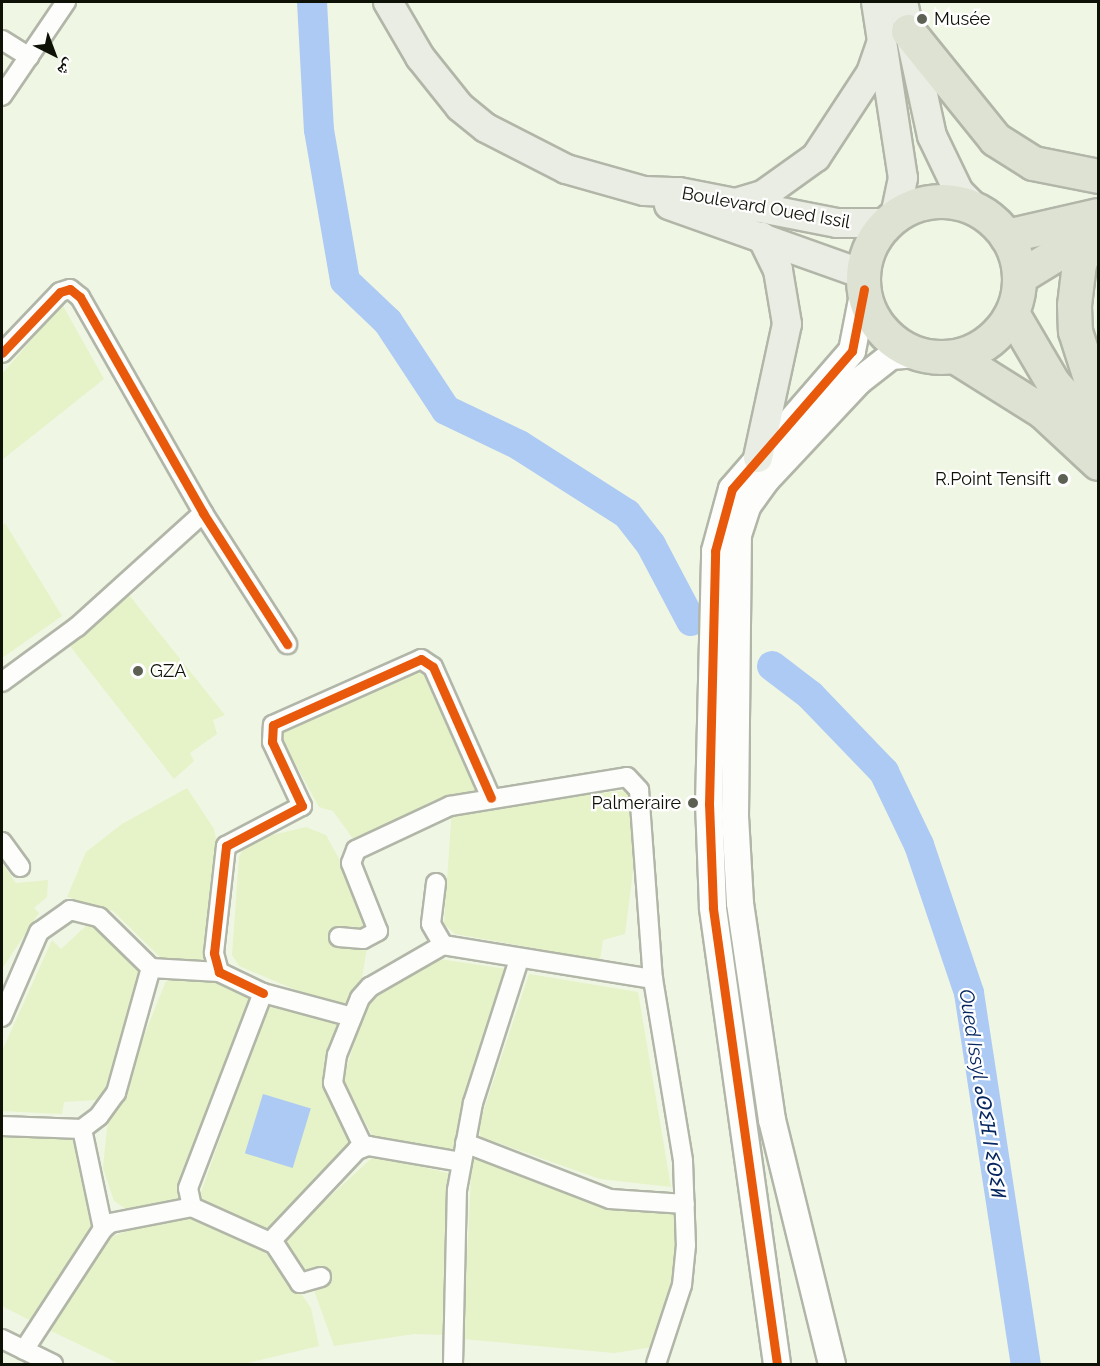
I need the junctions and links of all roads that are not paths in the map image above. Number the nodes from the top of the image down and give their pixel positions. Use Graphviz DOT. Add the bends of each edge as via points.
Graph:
graph roads {
  1 [pos="66,2"];
  2 [pos="388,2"];
  3 [pos="876,2"];
  4 [pos="898,24"];
  5 [pos="2,40"];
  6 [pos="29,57"];
  7 [pos="2,96"];
  8 [pos="1098,176"];
  9 [pos="644,191"];
  10 [pos="736,203"];
  11 [pos="975,208"];
  12 [pos="891,220"];
  13 [pos="1096,225"];
  14 [pos="1006,236"];
  15 [pos="762,237"];
  16 [pos="1019,277"];
  17 [pos="863,282"];
  18 [pos="1012,313"];
  19 [pos="2,353"];
  20 [pos="918,354"];
  21 [pos="956,357"];
  22 [pos="1098,403"];
  23 [pos="1098,432"];
  24 [pos="758,458"];
  25 [pos="1098,464"];
  26 [pos="203,513"];
  27 [pos="726,554"];
  28 [pos="287,644"];
  29 [pos="2,682"];
  30 [pos="491,798"];
  31 [pos="2,842"];
  32 [pos="20,867"];
  33 [pos="436,883"];
  34 [pos="339,937"];
  35 [pos="443,945"];
  36 [pos="519,960"];
  37 [pos="151,968"];
  38 [pos="219,972"];
  39 [pos="653,980"];
  40 [pos="263,993"];
  41 [pos="2,1017"];
  42 [pos="352,1017"];
  43 [pos="2,1126"];
  44 [pos="82,1129"];
  45 [pos="465,1143"];
  46 [pos="363,1146"];
  47 [pos="462,1162"];
  48 [pos="685,1204"];
  49 [pos="192,1207"];
  50 [pos="103,1229"];
  51 [pos="272,1243"];
  52 [pos="321,1277"];
  53 [pos="2,1339"];
  54 [pos="24,1350"];
  55 [pos="53,1365"];
  56 [pos="453,1365"];
  57 [pos="656,1365"];
  58 [pos="777,1365"];
  59 [pos="832,1365"];
  1 -- 6 [label="street"];
  2 -- 9 [label="main road, Boulevard Oued Issil" via="437,81 486,128 567,169"];
  3 -- 4 [label="main road"];
  4 -- 8 [label="highway" via="995,139 1033,162"];
  4 -- 10 [label="main road" via="816,157 763,195"];
  4 -- 11 [label="main road" via="932,136 959,192"];
  4 -- 12 [label="main road" via="903,178"];
  5 -- 6 [label="street"];
  6 -- 7 [label="street"];
  9 -- 10 [label="main road, Boulevard Oued Issil"];
  9 -- 15 [label="main road, Boulevard Oued Issil"];
  10 -- 12 [label="main road, Boulevard Oued Issil" via="837,223"];
  11 -- 12 [label="highway" via="934,201"];
  11 -- 14 [label="highway"];
  12 -- 17 [label="highway" via="873,241"];
  13 -- 14 [label="highway"];
  13 -- 16 [label="highway"];
  13 -- 22 [label="highway" via="1079,263 1074,305 1075,331"];
  14 -- 16 [label="highway"];
  15 -- 17 [label="main road, Boulevard Oued Issil"];
  15 -- 24 [label="main road" via="778,270 787,324"];
  16 -- 18 [label="highway"];
  17 -- 20 [label="highway" via="886,335"];
  17 -- 24 [label="street" via="852,351"];
  18 -- 21 [label="highway" via="989,341"];
  18 -- 23 [label="highway" via="1053,383"];
  19 -- 26 [label="street" via="51,298 70,289 128,376"];
  20 -- 21 [label="highway"];
  20 -- 27 [label="street" via="891,356 871,369 766,480"];
  21 -- 25 [label="highway" via="1042,411"];
  24 -- 27 [label="street" via="723,507"];
  26 -- 28 [label="street"];
  26 -- 29 [label="street" via="77,627"];
  27 -- 58 [label="street" via="711,668 713,906"];
  27 -- 59 [label="street" via="736,684 735,816 743,930 772,1120"];
  30 -- 34 [label="street" via="434,812 356,850 351,863 378,931 363,939"];
  30 -- 38 [label="street" via="433,667 421,659 281,720 270,732 302,806 226,846 214,953"];
  30 -- 39 [label="street" via="613,778 634,782 639,790"];
  31 -- 32 [label="street"];
  33 -- 35 [label="street" via="431,924"];
  35 -- 36 [label="street"];
  35 -- 42 [label="street" via="370,987"];
  36 -- 39 [label="street"];
  36 -- 45 [label="street"];
  37 -- 38 [label="street"];
  37 -- 41 [label="street" via="99,917 70,910 39,932"];
  37 -- 44 [label="street" via="116,1093"];
  38 -- 40 [label="street"];
  39 -- 48 [label="street"];
  40 -- 42 [label="street"];
  40 -- 49 [label="street" via="188,1188"];
  42 -- 46 [label="street" via="333,1083"];
  43 -- 44 [label="street"];
  44 -- 50 [label="street"];
  45 -- 47 [label="street"];
  45 -- 48 [label="street" via="610,1199"];
  46 -- 47 [label="street"];
  46 -- 51 [label="street"];
  47 -- 56 [label="street" via="453,1242"];
  48 -- 57 [label="street" via="682,1284"];
  49 -- 50 [label="street" via="120,1220"];
  49 -- 51 [label="street"];
  50 -- 54 [label="street"];
  51 -- 52 [label="street" via="300,1283"];
  53 -- 54 [label="street"];
  54 -- 55 [label="street"];
}
